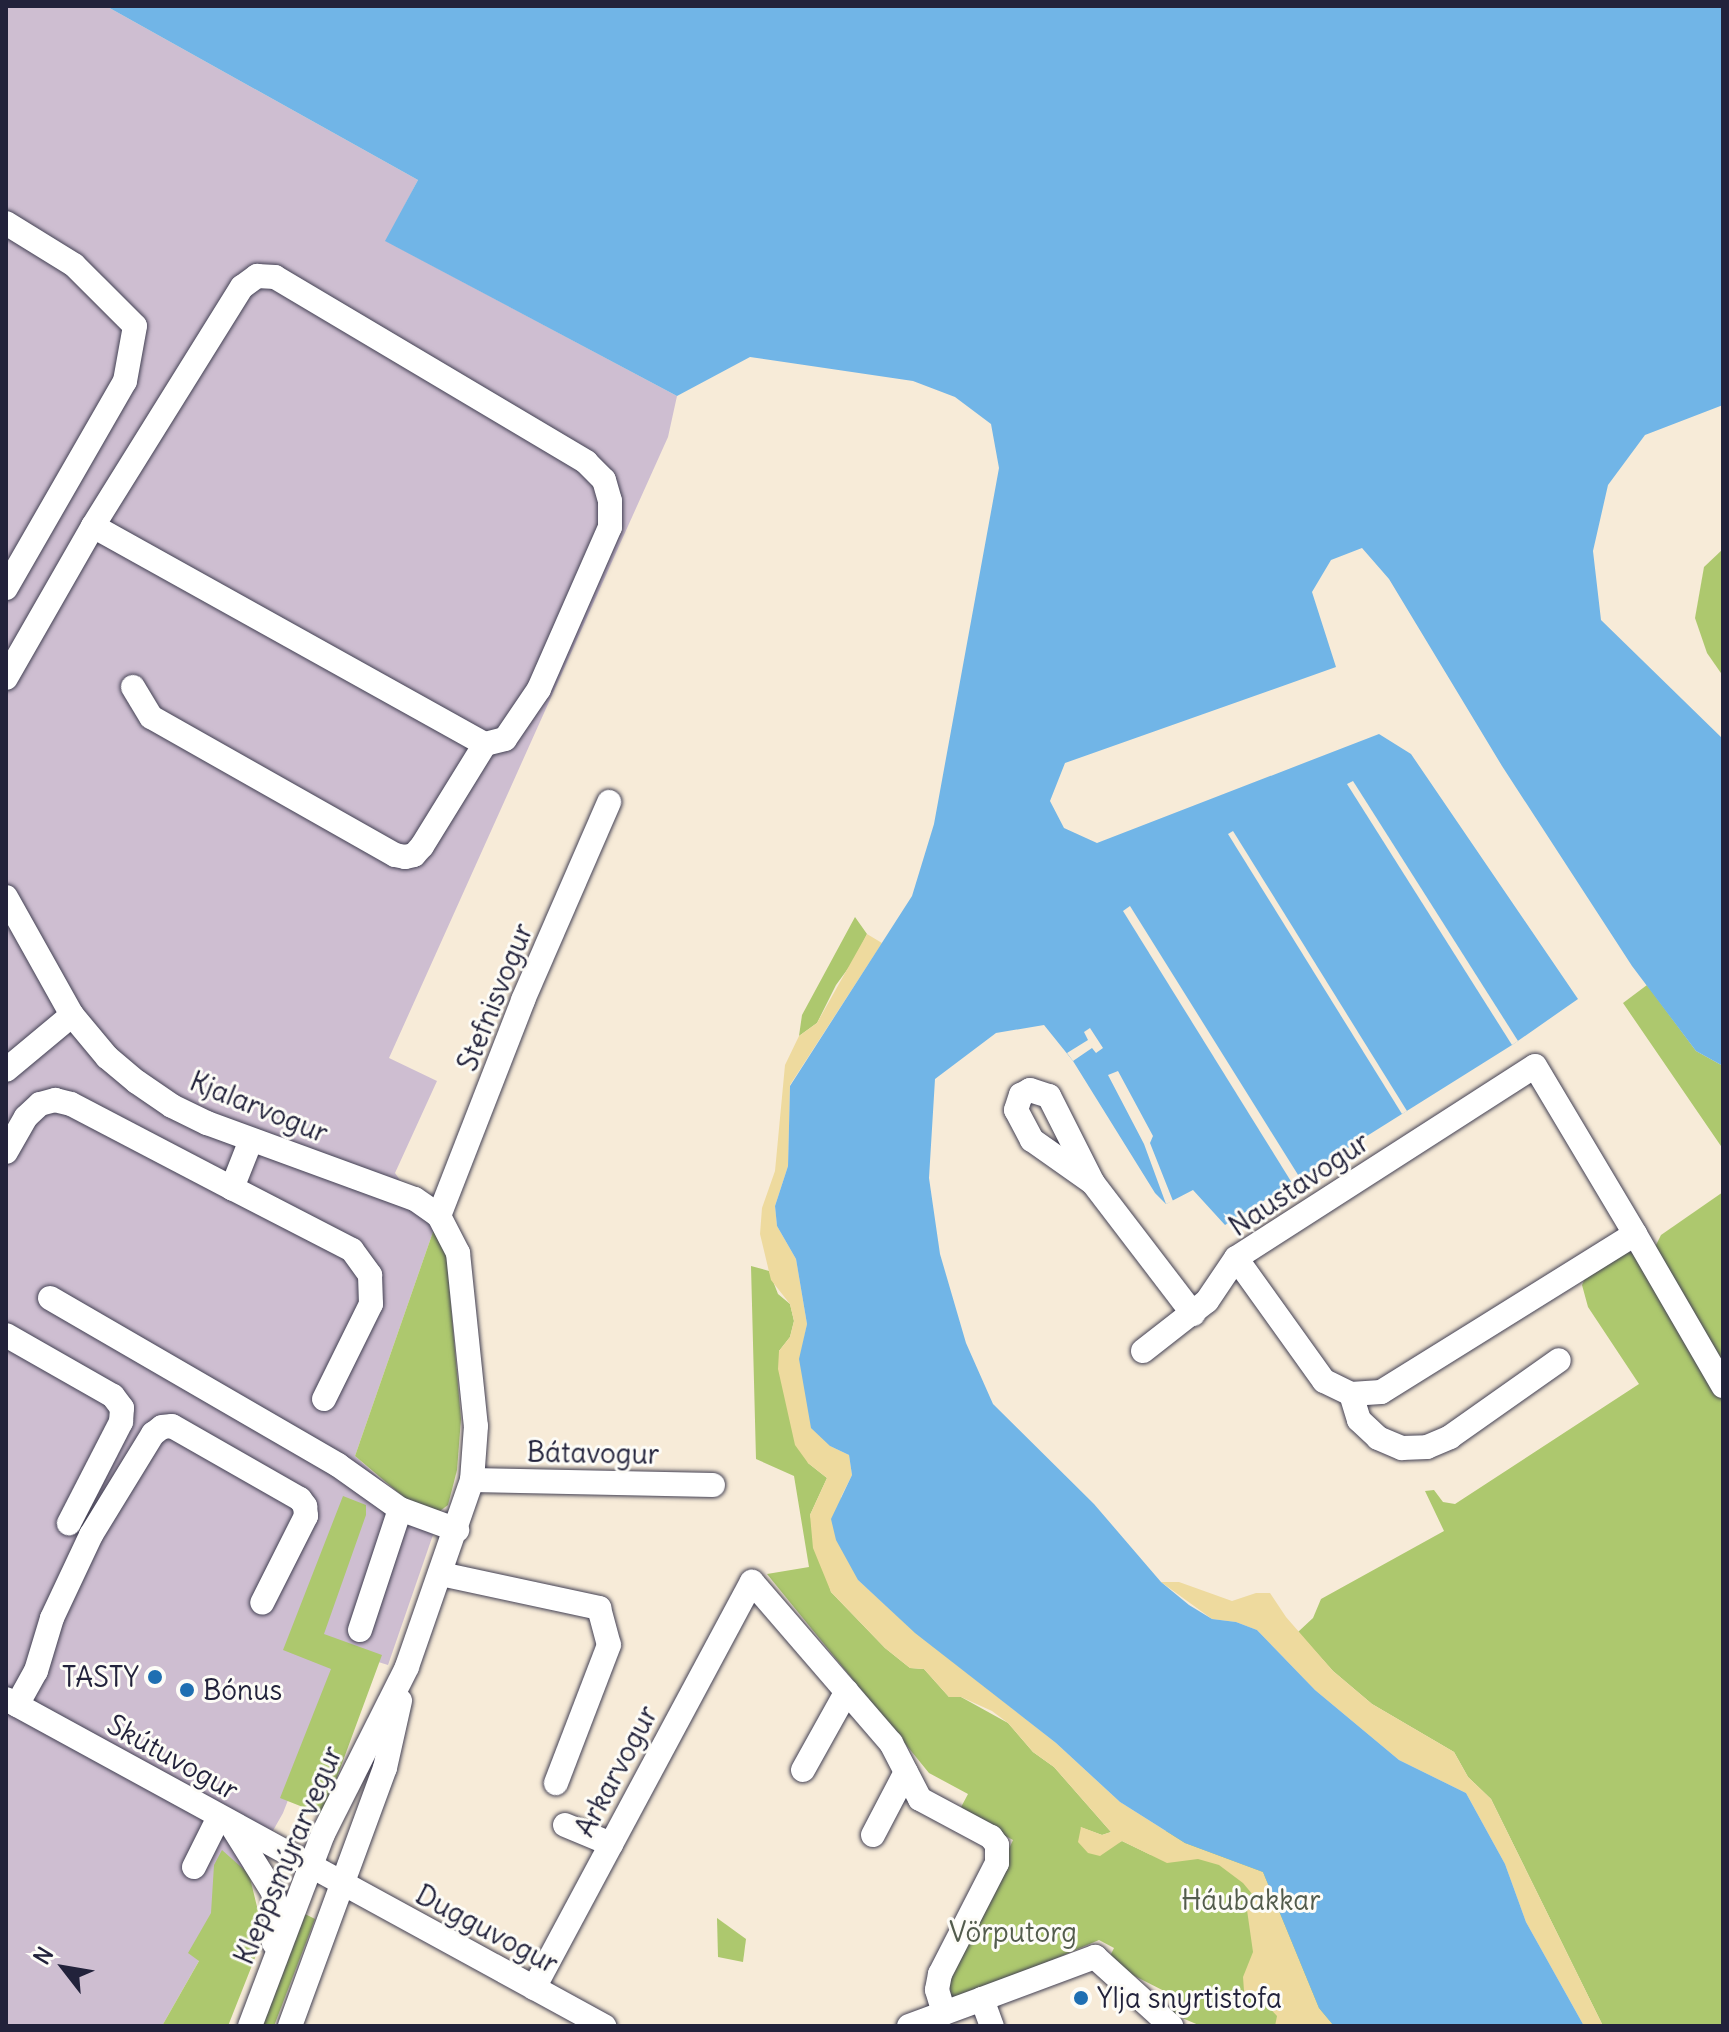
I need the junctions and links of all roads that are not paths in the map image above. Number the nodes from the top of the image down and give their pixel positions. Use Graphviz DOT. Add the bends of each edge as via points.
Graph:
graph roads {
  1 [pos="6,223"];
  2 [pos="93,526"];
  3 [pos="6,588"];
  4 [pos="6,678"];
  5 [pos="133,687"];
  6 [pos="485,744"];
  7 [pos="609,802"];
  8 [pos="6,897"];
  9 [pos="72,1015"];
  10 [pos="6,1070"];
  11 [pos="251,1140"];
  12 [pos="6,1152"];
  13 [pos="1093,1183"];
  14 [pos="232,1188"];
  15 [pos="439,1216"];
  16 [pos="1635,1234"];
  17 [pos="1236,1258"];
  18 [pos="50,1298"];
  19 [pos="1193,1314"];
  20 [pos="6,1335"];
  21 [pos="1143,1351"];
  22 [pos="1559,1360"];
  23 [pos="1723,1386"];
  24 [pos="1351,1394"];
  25 [pos="324,1399"];
  26 [pos="472,1480"];
  27 [pos="713,1485"];
  28 [pos="400,1509"];
  29 [pos="69,1523"];
  30 [pos="457,1530"];
  31 [pos="441,1574"];
  32 [pos="262,1603"];
  33 [pos="360,1630"];
  34 [pos="407,1667"];
  35 [pos="847,1691"];
  36 [pos="12,1702"];
  37 [pos="803,1770"];
  38 [pos="906,1772"];
  39 [pos="556,1783"];
  40 [pos="224,1820"];
  41 [pos="565,1825"];
  42 [pos="873,1835"];
  43 [pos="611,1844"];
  44 [pos="194,1867"];
  45 [pos="310,1868"];
  46 [pos="343,1885"];
  47 [pos="266,1983"];
  48 [pos="534,1988"];
  49 [pos="982,1999"];
  50 [pos="944,2013"];
  51 [pos="576,2020"];
  52 [pos="250,2026"];
  53 [pos="290,2026"];
  54 [pos="604,2026"];
  55 [pos="909,2026"];
  56 [pos="992,2026"];
  57 [pos="1171,2026"];
  1 -- 3 [label="street" via="74,265 135,326 125,381"];
  2 -- 4 [label="street"];
  2 -- 6 [label="street"];
  2 -- 6 [label="street" via="242,287 257,276 275,277 586,462 604,480 610,527 539,689 505,739"];
  5 -- 6 [label="street" via="151,717 405,857 422,846"];
  7 -- 15 [label="street, Stefnisvogur" via="523,1000"];
  8 -- 9 [label="street, Kjalarvogur"];
  9 -- 10 [label="street"];
  9 -- 11 [label="street, Kjalarvogur" via="107,1057 160,1098"];
  11 -- 14 [label="street"];
  11 -- 15 [label="street, Kjalarvogur" via="415,1199"];
  12 -- 14 [label="street" via="26,1117 40,1104 55,1100"];
  13 -- 19 [label="street"];
  14 -- 25 [label="street" via="352,1250 370,1275 371,1304"];
  15 -- 26 [label="street, Kleppsmýrarvegur" via="458,1253 476,1426"];
  16 -- 17 [label="street, Naustavogur" via="1535,1066"];
  16 -- 23 [label="street, Naustavogur"];
  16 -- 24 [label="street" via="1381,1392"];
  17 -- 19 [label="street"];
  17 -- 24 [label="street, Naustavogur" via="1324,1381"];
  18 -- 28 [label="street" via="338,1465"];
  19 -- 21 [label="street"];
  20 -- 29 [label="street" via="113,1396 122,1408 121,1422"];
  22 -- 24 [label="street" via="1450,1437 1427,1447 1402,1448 1378,1438 1359,1420"];
  26 -- 27 [label="street, Bátavogur"];
  26 -- 30 [label="street, Kleppsmýrarvegur"];
  28 -- 30 [label="street"];
  28 -- 33 [label="street"];
  30 -- 31 [label="street, Kleppsmýrarvegur"];
  31 -- 34 [label="street, Kleppsmýrarvegur"];
  31 -- 39 [label="street" via="599,1608 609,1645"];
  32 -- 36 [label="street" via="306,1516 305,1506 172,1426 162,1427 91,1535 52,1618 36,1671"];
  34 -- 45 [label="street, Kleppsmýrarvegur"];
  34 -- 46 [label="street, Kleppsmýrarvegur" via="385,1768"];
  35 -- 37 [label="street"];
  35 -- 38 [label="street" via="891,1743"];
  35 -- 43 [label="street, Arkarvogur" via="752,1582"];
  36 -- 40 [label="street, Skútuvogur"];
  38 -- 42 [label="street"];
  38 -- 50 [label="street" via="920,1799 997,1845 997,1863 940,1974 937,1990"];
  40 -- 44 [label="street"];
  40 -- 45 [label="street, Skútuvogur"];
  40 -- 47 [label="street" via="273,1892 277,1929"];
  41 -- 43 [label="street"];
  43 -- 48 [label="street, Arkarvogur"];
  45 -- 46 [label="street, Skútuvogur"];
  45 -- 47 [label="street, Kleppsmýrarvegur"];
  46 -- 48 [label="street, Dugguvogur"];
  46 -- 53 [label="street, Kleppsmýrarvegur"];
  47 -- 52 [label="street, Kleppsmýrarvegur"];
  48 -- 51 [label="street, Dugguvogur"];
  49 -- 50 [label="street"];
  49 -- 56 [label="street"];
  49 -- 57 [label="street" via="1095,1957 1140,2008"];
  50 -- 55 [label="street"];
  51 -- 54 [label="street, Dugguvogur"];
}
